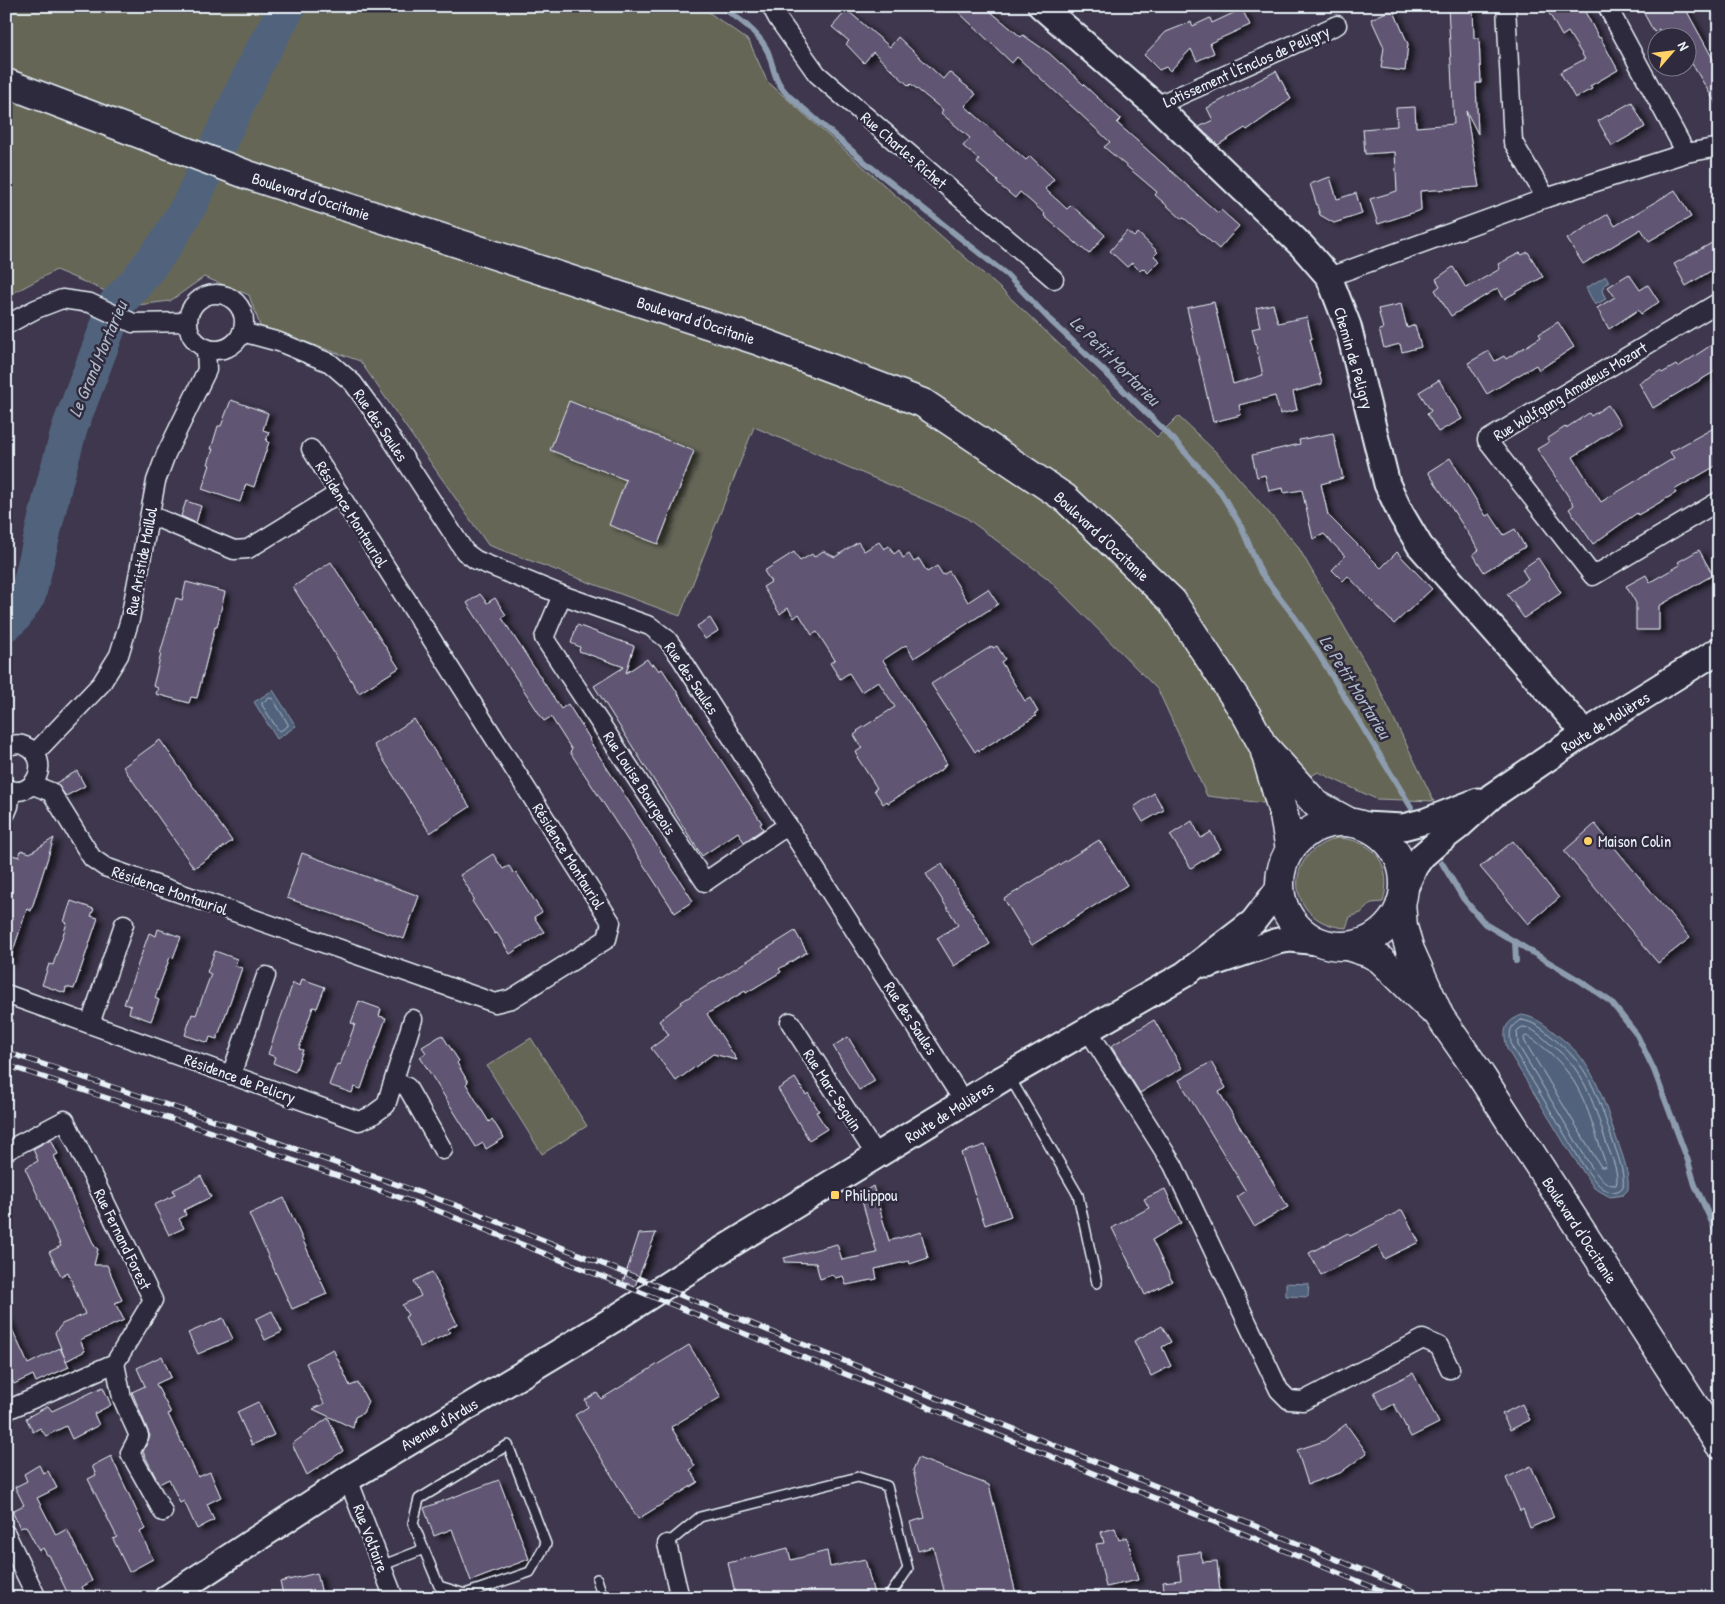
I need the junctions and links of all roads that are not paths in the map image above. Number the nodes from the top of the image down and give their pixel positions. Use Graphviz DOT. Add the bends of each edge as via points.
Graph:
graph roads {
  1 [pos="771,6"];
  2 [pos="1041,6"];
  3 [pos="1506,6"];
  4 [pos="1607,6"];
  5 [pos="1337,25"];
  6 [pos="6,83"];
  7 [pos="1156,106"];
  8 [pos="1719,148"];
  9 [pos="1686,152"];
  10 [pos="1546,198"];
  11 [pos="1329,277"];
  12 [pos="1054,278"];
  13 [pos="1719,302"];
  14 [pos="188,322"];
  15 [pos="6,325"];
  16 [pos="242,332"];
  17 [pos="206,348"];
  18 [pos="311,449"];
  19 [pos="339,493"];
  20 [pos="1719,501"];
  21 [pos="150,516"];
  22 [pos="562,595"];
  23 [pos="1719,650"];
  24 [pos="1585,734"];
  25 [pos="1262,744"];
  26 [pos="6,747"];
  27 [pos="35,752"];
  28 [pos="33,785"];
  29 [pos="9,790"];
  30 [pos="1492,796"];
  31 [pos="6,813"];
  32 [pos="1356,824"];
  33 [pos="788,825"];
  34 [pos="1290,849"];
  35 [pos="1280,887"];
  36 [pos="1402,897"];
  37 [pos="124,924"];
  38 [pos="1318,942"];
  39 [pos="1347,946"];
  40 [pos="1185,974"];
  41 [pos="266,976"];
  42 [pos="6,994"];
  43 [pos="1440,1017"];
  44 [pos="413,1019"];
  45 [pos="790,1022"];
  46 [pos="90,1024"];
  47 [pos="1088,1030"];
  48 [pos="231,1075"];
  49 [pos="1009,1075"];
  50 [pos="394,1081"];
  51 [pos="964,1102"];
  52 [pos="443,1150"];
  53 [pos="6,1151"];
  54 [pos="877,1157"];
  55 [pos="715,1254"];
  56 [pos="1096,1282"];
  57 [pos="115,1363"];
  58 [pos="1450,1369"];
  59 [pos="6,1410"];
  60 [pos="1719,1444"];
  61 [pos="348,1478"];
  62 [pos="163,1512"];
  63 [pos="6,1534"];
  64 [pos="667,1544"];
  65 [pos="424,1549"];
  66 [pos="382,1566"];
  67 [pos="597,1578"];
  68 [pos="676,1597"];
  69 [pos="37,1598"];
  70 [pos="167,1598"];
  71 [pos="394,1598"];
  72 [pos="603,1598"];
  73 [pos="888,1598"];
  1 -- 12 [label="street, Rue Charles Richet" via="817,74"];
  2 -- 7 [label="main road, Chemin de Peligry"];
  3 -- 10 [label="street" via="1513,142"];
  4 -- 9 [label="street"];
  5 -- 7 [label="street, Lotissement l'Enclos de Peligry"];
  6 -- 25 [label="main road, Boulevard d'Occitanie" via="248,175 759,341 923,403 1065,498 1172,601"];
  7 -- 11 [label="main road, Chemin de Peligry" via="1302,246"];
  8 -- 9 [label="street"];
  9 -- 10 [label="street"];
  10 -- 11 [label="street"];
  11 -- 24 [label="main road, Chemin de Peligry" via="1348,326 1387,484 1401,514 1420,546"];
  13 -- 20 [label="street, Rue Wolfgang Amadeus Mozart" via="1488,440 1593,576"];
  14 -- 15 [label="street" via="133,323 90,303 62,300"];
  14 -- 16 [label="street" via="190,310 197,300 221,294 240,308 244,319"];
  14 -- 17 [label="street" via="193,338"];
  16 -- 17 [label="street" via="228,347"];
  16 -- 22 [label="street, Rue des Saules" via="278,342 330,363 353,383 372,409 465,552 476,560"];
  17 -- 21 [label="street, Rue Aristide Maillol" via="207,370 166,454 156,481"];
  18 -- 19 [label="street, Résidence Montauriol"];
  19 -- 21 [label="street" via="248,549 234,550"];
  19 -- 28 [label="street, Résidence Montauriol" via="611,922 607,939 512,999 495,1003 105,867 92,858 51,792"];
  21 -- 27 [label="street, Rue Aristide Maillol" via="130,619 118,656 101,684"];
  22 -- 33 [label="street, Rue des Saules" via="650,626 667,639"];
  22 -- 33 [label="street, Rue Louise Bourgeois" via="544,638 705,882"];
  23 -- 24 [label="main road, Route de Molières"];
  24 -- 30 [label="main road, Route de Molières"];
  25 -- 32 [label="main road, Boulevard d'Occitanie" via="1316,804"];
  25 -- 34 [label="main road, Boulevard d'Occitanie" via="1284,816"];
  26 -- 27 [label="street" via="23,745"];
  27 -- 28 [label="street" via="40,768"];
  28 -- 29 [label="street" via="19,792"];
  29 -- 31 [label="street"];
  30 -- 32 [label="main road, Route de Molières" via="1404,828"];
  30 -- 36 [label="main road, Route de Molières" via="1422,856"];
  32 -- 34 [label="main road" via="1322,824 1299,838"];
  32 -- 36 [label="main road" via="1375,831 1394,850 1404,876"];
  33 -- 51 [label="street, Rue des Saules"];
  34 -- 35 [label="main road" via="1280,874"];
  35 -- 38 [label="main road" via="1287,914 1295,925"];
  35 -- 40 [label="main road, Route de Molières" via="1253,922"];
  36 -- 39 [label="main road" via="1386,928 1361,943"];
  36 -- 43 [label="main road, Boulevard d'Occitanie" via="1403,928"];
  37 -- 46 [label="street"];
  38 -- 39 [label="main road"];
  38 -- 40 [label="main road, Route de Molières" via="1278,941"];
  39 -- 43 [label="main road, Boulevard d'Occitanie" via="1380,959"];
  40 -- 47 [label="main road, Route de Molières"];
  41 -- 48 [label="street"];
  42 -- 46 [label="street, Résidence de Pelicry"];
  43 -- 60 [label="main road, Boulevard d'Occitanie"];
  44 -- 50 [label="street, Résidence de Pelicry"];
  45 -- 54 [label="street, Rue Marc Seguin"];
  46 -- 48 [label="street, Résidence de Pelicry"];
  47 -- 49 [label="main road, Route de Molières"];
  47 -- 58 [label="street" via="1173,1165 1279,1390 1289,1400 1304,1401 1423,1339 1440,1346"];
  48 -- 50 [label="street, Résidence de Pelicry" via="359,1121 386,1105"];
  49 -- 51 [label="main road, Route de Molières"];
  49 -- 56 [label="lane" via="1078,1195"];
  50 -- 52 [label="street" via="407,1087"];
  51 -- 54 [label="main road, Route de Molières"];
  53 -- 57 [label="street, Rue Fernand Forest" via="65,1120 152,1300"];
  54 -- 55 [label="main road, Route de Molières"];
  55 -- 61 [label="main road, Avenue d'Ardus" via="614,1319"];
  57 -- 59 [label="street"];
  57 -- 62 [label="street" via="122,1398 139,1436 130,1453"];
  61 -- 66 [label="street, Rue Voltaire"];
  61 -- 70 [label="main road, Avenue d'Ardus"];
  63 -- 69 [label="street"];
  64 -- 68 [label="street"];
  64 -- 73 [label="lane" via="700,1517 858,1477 887,1486 892,1504 908,1569"];
  65 -- 65 [label="lane" via="413,1523 419,1499 508,1445 546,1544 530,1572 465,1594 439,1586"];
  65 -- 66 [label="lane"];
  66 -- 71 [label="street, Rue Voltaire"];
  67 -- 72 [label="lane"];
}
